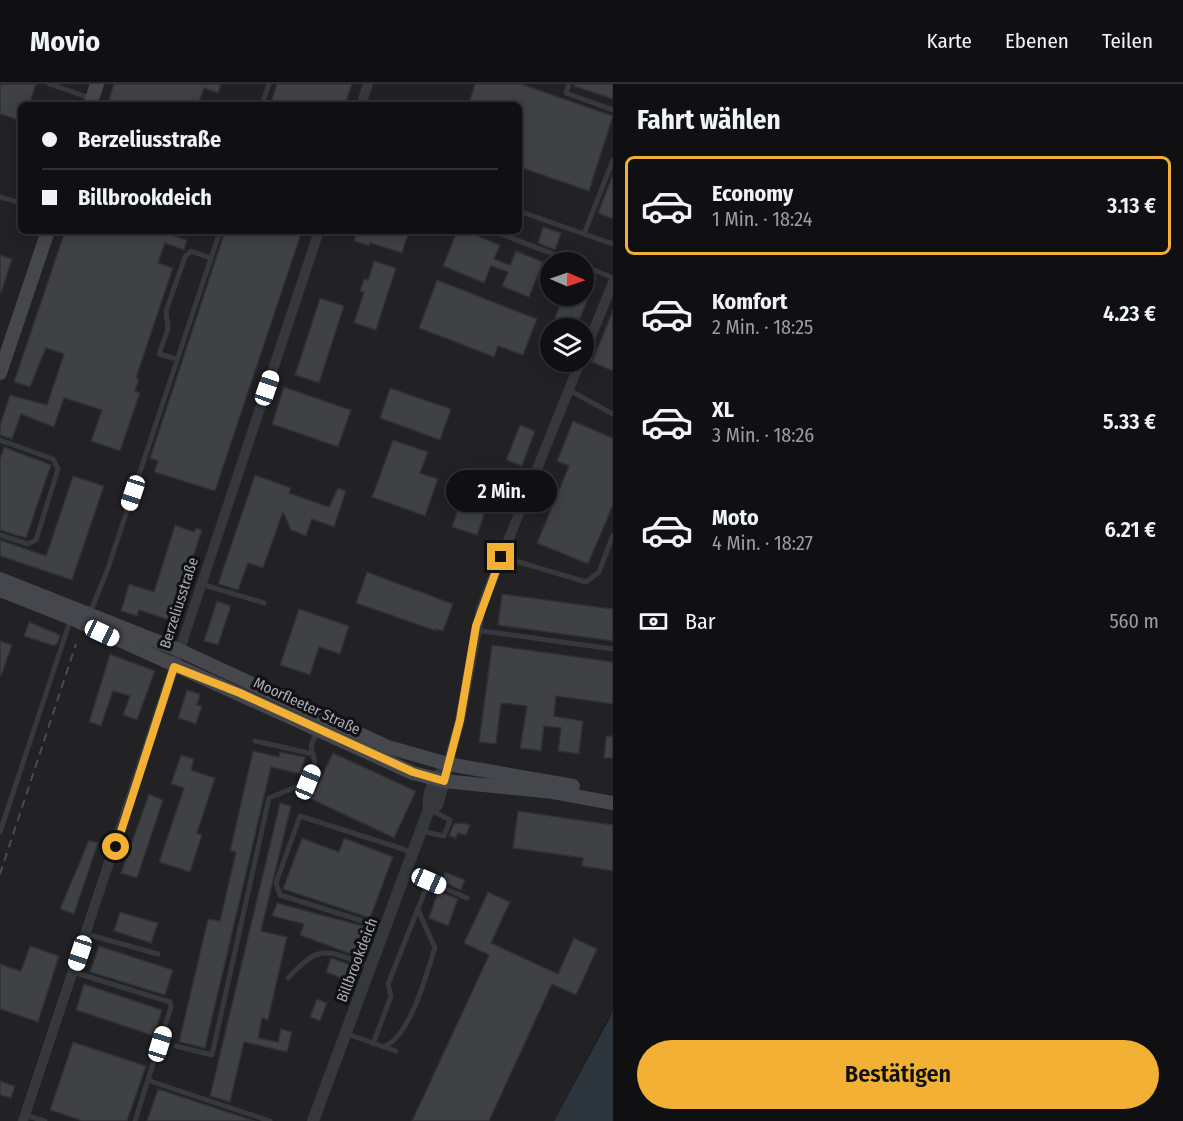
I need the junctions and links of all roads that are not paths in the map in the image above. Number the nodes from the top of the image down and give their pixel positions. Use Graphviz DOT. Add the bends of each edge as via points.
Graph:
graph roads {
  1 [pos="49,84"];
  2 [pos="97,84"];
  3 [pos="269,84"];
  4 [pos="368,84"];
  5 [pos="569,84"];
  6 [pos="91,102"];
  7 [pos="263,102"];
  8 [pos="362,102"];
  9 [pos="613,110"];
  10 [pos="613,160"];
  11 [pos="0,197"];
  12 [pos="18,202"];
  13 [pos="522,212"];
  14 [pos="47,234"];
  15 [pos="219,234"];
  16 [pos="318,234"];
  17 [pos="501,234"];
  18 [pos="584,234"];
  19 [pos="613,244"];
  20 [pos="548,252"];
  21 [pos="210,258"];
  22 [pos="594,271"];
  23 [pos="613,280"];
  24 [pos="594,328"];
  25 [pos="176,359"];
  26 [pos="576,372"];
  27 [pos="0,373"];
  28 [pos="569,390"];
  29 [pos="613,414"];
  30 [pos="0,440"];
  31 [pos="0,535"];
  32 [pos="613,535"];
  33 [pos="501,557"];
  34 [pos="0,579"];
  35 [pos="201,584"];
  36 [pos="0,590"];
  37 [pos="264,603"];
  38 [pos="73,613"];
  39 [pos="87,619"];
  40 [pos="475,630"];
  41 [pos="179,650"];
  42 [pos="613,650"];
  43 [pos="174,667"];
  44 [pos="317,730"];
  45 [pos="255,741"];
  46 [pos="313,754"];
  47 [pos="448,764"];
  48 [pos="440,780"];
  49 [pos="613,793"];
  50 [pos="613,803"];
  51 [pos="429,809"];
  52 [pos="421,831"];
  53 [pos="0,832"];
  54 [pos="413,852"];
  55 [pos="406,872"];
  56 [pos="429,881"];
  57 [pos="467,898"];
  58 [pos="418,910"];
  59 [pos="385,928"];
  60 [pos="86,934"];
  61 [pos="158,954"];
  62 [pos="371,966"];
  63 [pos="73,972"];
  64 [pos="288,978"];
  65 [pos="345,1034"];
  66 [pos="373,1044"];
  67 [pos="176,1046"];
  68 [pos="383,1047"];
  69 [pos="396,1051"];
  70 [pos="150,1081"];
  71 [pos="24,1118"];
  72 [pos="45,1121"];
  73 [pos="135,1121"];
  74 [pos="270,1121"];
  75 [pos="313,1121"];
  1 -- 6 [label="lane"];
  2 -- 6 [label="main road"];
  3 -- 7 [label="lane"];
  4 -- 8 [label="street"];
  5 -- 9 [label="lane" via="566,93"];
  10 -- 18 [label="lane"];
  11 -- 12 [label="lane"];
  13 -- 18 [label="lane"];
  14 -- 27 [label="main road"];
  15 -- 21 [label="lane"];
  16 -- 35 [label="street, Berzeliusstraße"];
  17 -- 20 [label="lane"];
  18 -- 19 [label="lane"];
  21 -- 25 [label="lane"];
  21 -- 25 [label="lane" via="191,251 185,257 166,311 168,329 159,354"];
  22 -- 23 [label="lane"];
  23 -- 24 [label="street"];
  25 -- 39 [label="lane"];
  26 -- 28 [label="street, Billbrookdeich"];
  28 -- 29 [label="lane"];
  28 -- 33 [label="street, Billbrookdeich"];
  30 -- 31 [label="lane" via="50,458 58,465 36,540 28,544"];
  32 -- 33 [label="lane" via="599,572 586,582"];
  33 -- 40 [label="street, Billbrookdeich"];
  34 -- 38 [label="main road, Moorfleeter Straße"];
  35 -- 37 [label="lane"];
  35 -- 41 [label="street, Berzeliusstraße"];
  36 -- 38 [label="main road, Moorfleeter Straße"];
  38 -- 39 [label="main road, Moorfleeter Straße"];
  38 -- 53 [label="lane"];
  39 -- 41 [label="main road, Moorfleeter Straße"];
  39 -- 43 [label="main road, Moorfleeter Straße"];
  40 -- 42 [label="lane"];
  40 -- 47 [label="street, Billbrookdeich" via="460,720"];
  41 -- 43 [label="street, Berzeliusstraße"];
  41 -- 47 [label="main road, Moorfleeter Straße" via="366,739"];
  43 -- 44 [label="main road, Moorfleeter Straße"];
  43 -- 60 [label="street, Berzeliusstraße"];
  44 -- 46 [label="lane" via="310,746"];
  44 -- 48 [label="main road, Moorfleeter Straße"];
  45 -- 46 [label="lane"];
  46 -- 67 [label="lane" via="315,763 308,782 269,798 212,1055"];
  47 -- 48 [label="street, Billbrookdeich"];
  47 -- 49 [label="main road, Moorfleeter Straße"];
  48 -- 50 [label="main road, Moorfleeter Straße"];
  48 -- 51 [label="street, Billbrookdeich" via="436,805"];
  51 -- 52 [label="street, Billbrookdeich"];
  51 -- 52 [label="lane" via="450,820 444,836"];
  52 -- 54 [label="street, Billbrookdeich"];
  54 -- 55 [label="street, Billbrookdeich"];
  54 -- 59 [label="lane" via="300,816 276,883 280,895"];
  55 -- 56 [label="lane"];
  55 -- 59 [label="street, Billbrookdeich"];
  56 -- 57 [label="lane"];
  56 -- 58 [label="lane"];
  58 -- 66 [label="lane" via="388,984 391,996"];
  58 -- 68 [label="lane" via="435,948 407,1023"];
  59 -- 62 [label="street, Billbrookdeich"];
  60 -- 61 [label="lane"];
  60 -- 63 [label="street, Berzeliusstraße"];
  62 -- 64 [label="lane" via="332,952 315,953"];
  62 -- 65 [label="street, Billbrookdeich"];
  63 -- 70 [label="lane" via="170,1002"];
  63 -- 71 [label="street, Berzeliusstraße"];
  65 -- 66 [label="lane"];
  65 -- 75 [label="street, Billbrookdeich"];
  66 -- 68 [label="lane"];
  68 -- 69 [label="lane"];
  70 -- 73 [label="lane"];
  70 -- 74 [label="lane"];
  71 -- 72 [label="lane"];
}
